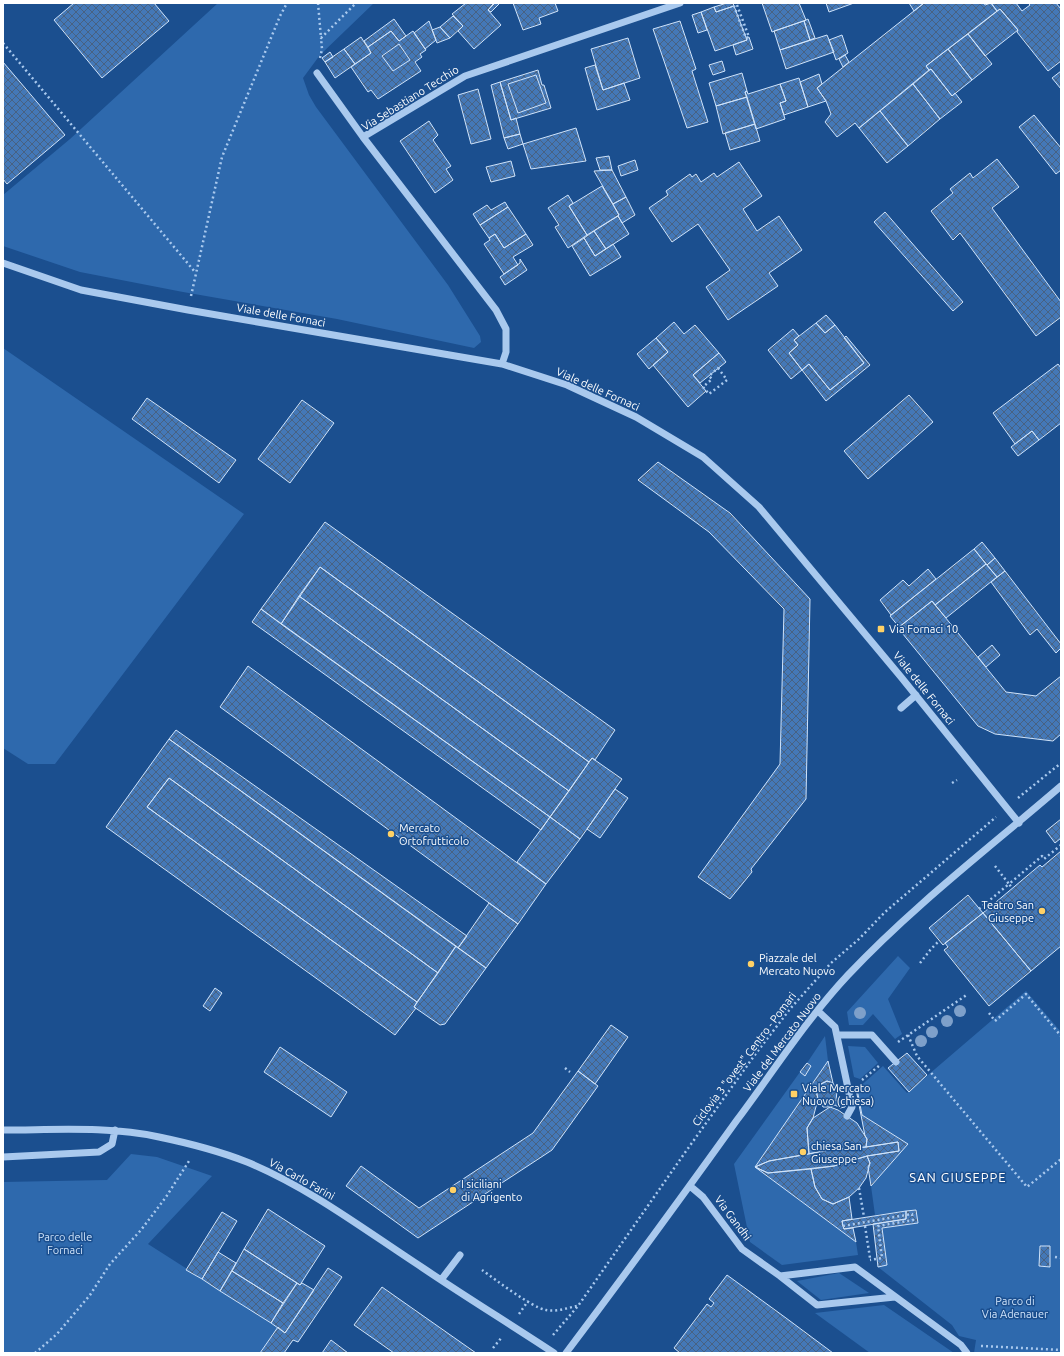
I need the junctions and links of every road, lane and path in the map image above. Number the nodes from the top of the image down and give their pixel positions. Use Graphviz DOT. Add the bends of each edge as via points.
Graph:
graph roads {
  1 [pos="287,3"];
  2 [pos="318,3"];
  3 [pos="356,3"];
  4 [pos="680,3"];
  5 [pos="737,5"];
  6 [pos="321,38"];
  7 [pos="3,43"];
  8 [pos="317,73"];
  9 [pos="363,137"];
  10 [pos="3,263"];
  11 [pos="195,272"];
  12 [pos="188,310"];
  13 [pos="502,364"];
  14 [pos="702,387"];
  15 [pos="916,695"];
  16 [pos="901,708"];
  17 [pos="1061,763"];
  18 [pos="957,780"];
  19 [pos="952,784"];
  20 [pos="1061,786"];
  21 [pos="1007,808"];
  22 [pos="1019,823"];
  23 [pos="1061,845"];
  24 [pos="995,866"];
  25 [pos="1009,884"];
  26 [pos="1012,888"];
  27 [pos="979,908"];
  28 [pos="939,940"];
  29 [pos="920,963"];
  30 [pos="968,994"];
  31 [pos="818,1011"];
  32 [pos="989,1013"];
  33 [pos="837,1035"];
  34 [pos="908,1035"];
  35 [pos="1061,1036"];
  36 [pos="891,1056"];
  37 [pos="565,1068"];
  38 [pos="570,1072"];
  39 [pos="848,1087"];
  40 [pos="848,1116"];
  41 [pos="3,1130"];
  42 [pos="115,1130"];
  43 [pos="3,1157"];
  44 [pos="1061,1159"];
  45 [pos="189,1161"];
  46 [pos="690,1186"];
  47 [pos="859,1188"];
  48 [pos="864,1217"];
  49 [pos="843,1226"];
  50 [pos="865,1226"];
  51 [pos="460,1255"];
  52 [pos="1055,1257"];
  53 [pos="1061,1258"];
  54 [pos="870,1260"];
  55 [pos="482,1270"];
  56 [pos="780,1276"];
  57 [pos="441,1280"];
  58 [pos="873,1280"];
  59 [pos="896,1297"];
  60 [pos="578,1306"];
  61 [pos="961,1345"];
  62 [pos="544,1346"];
  63 [pos="40,1349"];
  64 [pos="1061,1350"];
  65 [pos="35,1353"];
  66 [pos="40,1353"];
  67 [pos="554,1353"];
  68 [pos="566,1353"];
  69 [pos="967,1353"];
  1 -- 11 [label="path" via="222,157"];
  2 -- 6 [label="path"];
  3 -- 6 [label="path"];
  4 -- 9 [label="street, Via Sebastiano Tecchio" via="465,76"];
  5 -- 5 [label="path" via="749,37 746,38 734,6"];
  6 -- 8 [label="path" via="322,49"];
  7 -- 11 [label="path"];
  8 -- 9 [label="street"];
  9 -- 13 [label="street, Via Sebastiano Tecchio" via="496,310 506,329 506,352"];
  10 -- 12 [label="street, Viale delle Fornaci" via="81,290"];
  11 -- 12 [label="path"];
  12 -- 13 [label="street, Viale delle Fornaci"];
  13 -- 15 [label="street, Viale delle Fornaci" via="567,385 622,410 703,457 759,507"];
  14 -- 14 [label="path" via="712,379 709,376 718,368 727,380 709,394"];
  15 -- 16 [label="street"];
  15 -- 21 [label="street, Viale delle Fornaci"];
  17 -- 21 [label="path"];
  18 -- 19 [label="path"];
  20 -- 22 [label="street, Viale del Mercato Nuovo"];
  21 -- 22 [label="street, Viale delle Fornaci"];
  21 -- 60 [label="path, Ciclovia 3 \"ovest\" Centro - Pomari" via="885,912 831,963 790,1008"];
  22 -- 31 [label="street, Viale del Mercato Nuovo" via="941,887 872,951"];
  23 -- 25 [label="path" via="1044,859 1042,856"];
  24 -- 25 [label="path"];
  25 -- 26 [label="path"];
  25 -- 27 [label="path"];
  28 -- 29 [label="path"];
  30 -- 34 [label="path"];
  31 -- 33 [label="street" via="835,1027"];
  31 -- 46 [label="street, Viale del Mercato Nuovo"];
  32 -- 35 [label="path" via="995,1021 1026,994"];
  33 -- 36 [label="street" via="872,1035"];
  33 -- 39 [label="street"];
  34 -- 36 [label="path"];
  34 -- 44 [label="path" via="917,1056 1027,1187"];
  36 -- 39 [label="path" via="857,1086"];
  37 -- 38 [label="path"];
  39 -- 40 [label="street" via="852,1107"];
  41 -- 42 [label="street, Via Carlo Farini"];
  42 -- 43 [label="street" via="112,1144 99,1152"];
  42 -- 57 [label="street, Via Carlo Farini" via="158,1137 247,1162 289,1182 329,1206"];
  45 -- 63 [label="path" via="166,1197 110,1264 90,1295 57,1334"];
  46 -- 56 [label="street, Via Gandhi" via="703,1197 742,1249"];
  46 -- 68 [label="street, Viale del Mercato Nuovo"];
  47 -- 48 [label="path"];
  49 -- 54 [label="path, bridge" via="912,1214 913,1220 878,1226 882,1258"];
  50 -- 54 [label="path"];
  51 -- 57 [label="street"];
  52 -- 53 [label="path"];
  54 -- 58 [label="path"];
  55 -- 60 [label="path" via="545,1310 557,1311"];
  56 -- 58 [label="street" via="855,1266"];
  56 -- 59 [label="street, Via Gandhi" via="817,1305"];
  57 -- 62 [label="street, Via Carlo Farini"];
  58 -- 59 [label="street"];
  59 -- 61 [label="street"];
  60 -- 62 [label="path, Ciclovia 3 \"ovest\" Centro - Pomari"];
  61 -- 64 [label="path"];
  61 -- 69 [label="street"];
  62 -- 67 [label="street, Via Carlo Farini"];
  63 -- 65 [label="path"];
  63 -- 66 [label="path"];
}
